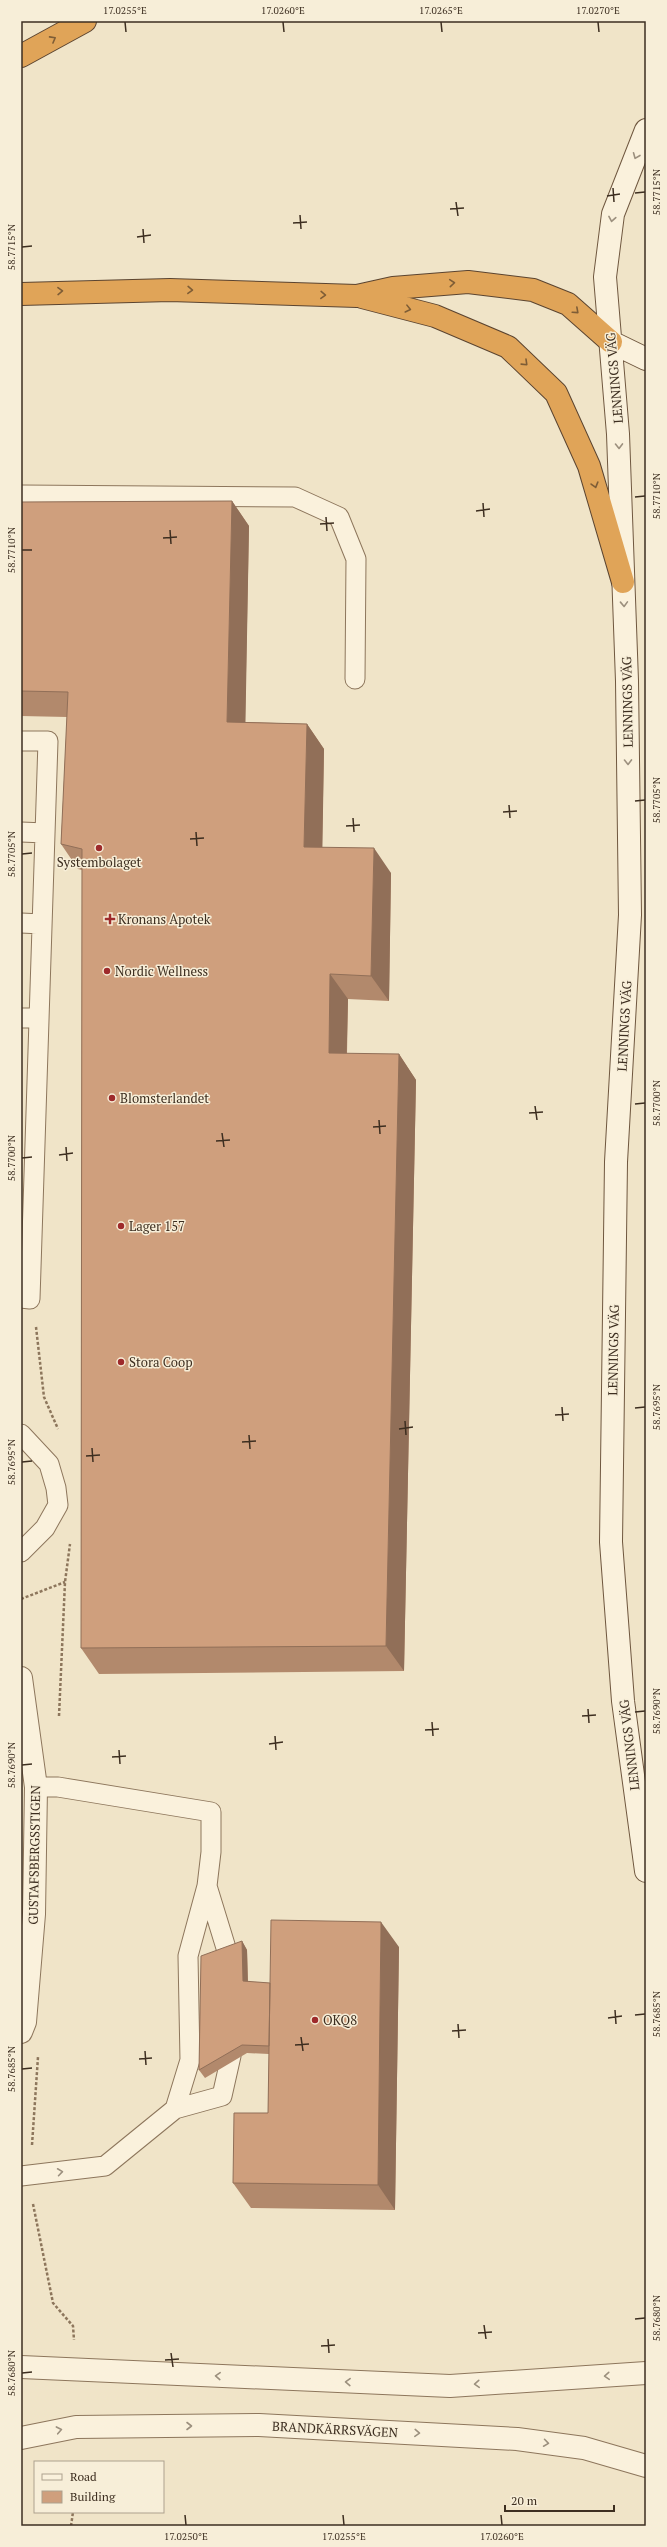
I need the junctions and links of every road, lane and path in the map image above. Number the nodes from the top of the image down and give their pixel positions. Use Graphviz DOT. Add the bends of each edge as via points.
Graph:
graph roads {
  1 [pos="85,21"];
  2 [pos="21,56"];
  3 [pos="646,130"];
  4 [pos="21,294"];
  5 [pos="357,296"];
  6 [pos="611,342"];
  7 [pos="646,359"];
  8 [pos="21,496"];
  9 [pos="623,582"];
  10 [pos="355,679"];
  11 [pos="21,740"];
  12 [pos="21,832"];
  13 [pos="45,833"];
  14 [pos="21,923"];
  15 [pos="42,924"];
  16 [pos="30,1018"];
  17 [pos="29,1114"];
  18 [pos="21,1298"];
  19 [pos="21,1434"];
  20 [pos="21,1552"];
  21 [pos="65,1582"];
  22 [pos="21,1599"];
  23 [pos="21,1678"];
  24 [pos="36,1787"];
  25 [pos="646,1871"];
  26 [pos="208,1886"];
  27 [pos="230,1961"];
  28 [pos="21,2032"];
  29 [pos="231,2056"];
  30 [pos="175,2109"];
  31 [pos="21,2176"];
  32 [pos="21,2367"];
  33 [pos="646,2373"];
  34 [pos="21,2438"];
  35 [pos="646,2466"];
  36 [pos="73,2513"];
  37 [pos="71,2526"];
  2 -- 1 [label="highway, one-way"];
  3 -- 6 [label="main road, LENNINGS VÄG, one-way" via="613,214 605,277"];
  4 -- 5 [label="highway, one-way" via="170,290"];
  5 -- 6 [label="highway, one-way" via="393,288 468,282 533,290 568,304"];
  5 -- 9 [label="highway, one-way" via="435,316 508,347 556,393 589,466"];
  6 -- 7 [label="main road"];
  6 -- 9 [label="main road, LENNINGS VÄG, one-way" via="618,434"];
  8 -- 10 [label="lane" via="295,497 340,517 356,559"];
  9 -- 25 [label="main road, LENNINGS VÄG, one-way" via="630,914 616,1162 611,1542 623,1700"];
  11 -- 13 [label="lane" via="48,741"];
  12 -- 13 [label="lane"];
  13 -- 15 [label="lane"];
  14 -- 15 [label="lane"];
  15 -- 16 [label="lane"];
  16 -- 17 [label="lane"];
  17 -- 18 [label="lane" via="30,1299"];
  19 -- 20 [label="lane" via="49,1464 58,1505 46,1528"];
  21 -- 22 [label="path"];
  23 -- 24 [label="main road, GUSTAFSBERGSSTIGEN"];
  24 -- 26 [label="lane" via="58,1787 211,1812"];
  24 -- 28 [label="main road, GUSTAFSBERGSSTIGEN" via="34,1914 25,2022"];
  26 -- 27 [label="lane"];
  26 -- 30 [label="lane" via="188,1956 190,2060"];
  29 -- 30 [label="lane" via="222,2096"];
  31 -- 30 [label="lane, one-way" via="105,2166"];
  33 -- 32 [label="main road, one-way" via="450,2386"];
  34 -- 35 [label="main road, BRANDKÄRRSVÄGEN, one-way" via="76,2427 259,2425 517,2439 584,2448"];
  36 -- 37 [label="path"];
}
